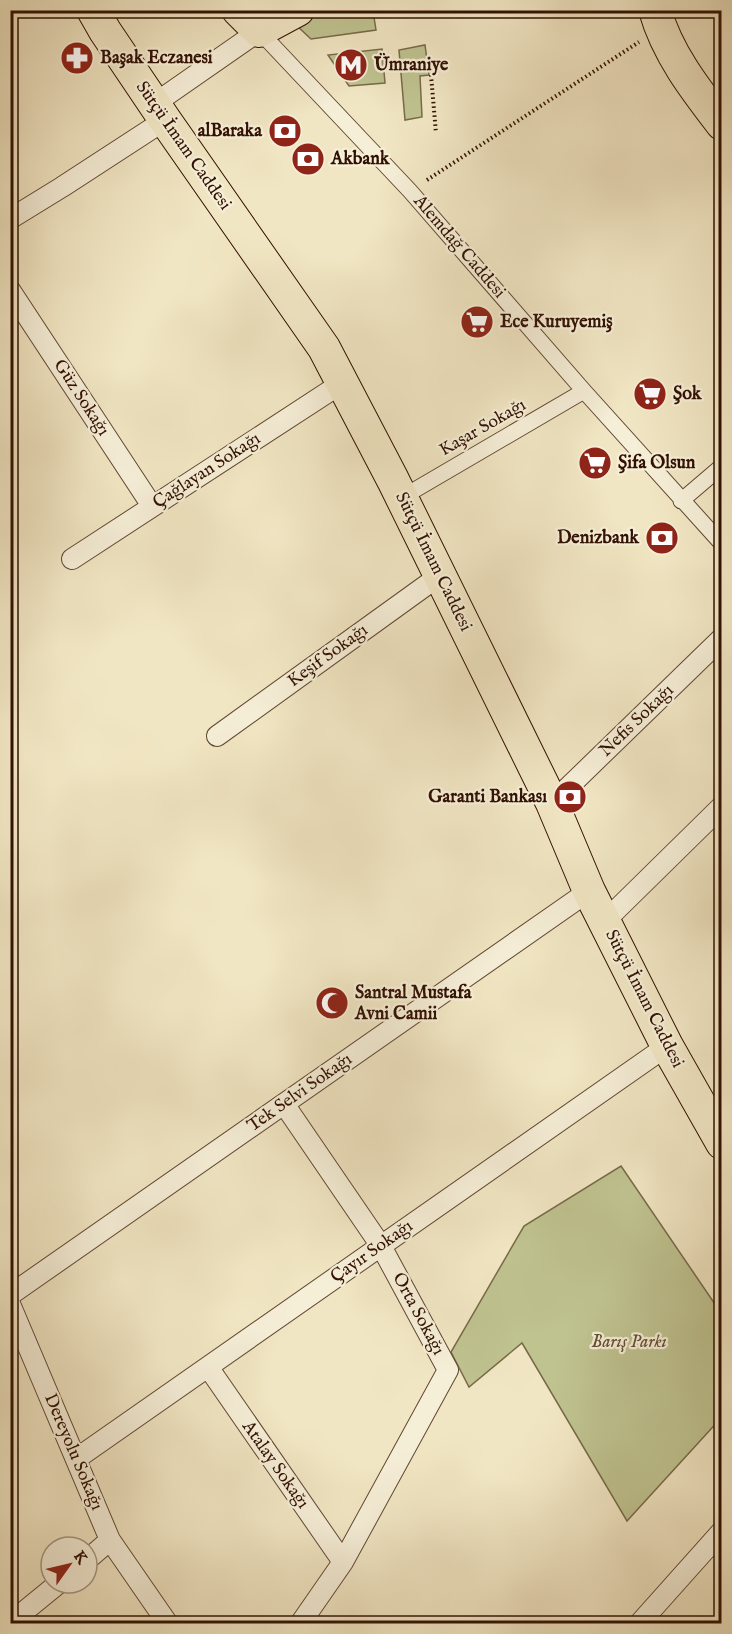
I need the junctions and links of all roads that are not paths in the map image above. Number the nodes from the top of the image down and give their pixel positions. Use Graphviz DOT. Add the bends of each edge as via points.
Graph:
graph roads {
  1 [pos="93,10"];
  2 [pos="298,10"];
  3 [pos="657,19"];
  4 [pos="248,21"];
  5 [pos="159,112"];
  6 [pos="722,124"];
  7 [pos="10,219"];
  8 [pos="10,290"];
  9 [pos="342,383"];
  10 [pos="584,392"];
  11 [pos="722,466"];
  12 [pos="401,498"];
  13 [pos="681,501"];
  14 [pos="152,506"];
  15 [pos="722,544"];
  16 [pos="72,558"];
  17 [pos="439,576"];
  18 [pos="722,638"];
  19 [pos="217,736"];
  20 [pos="552,803"];
  21 [pos="722,806"];
  22 [pos="589,891"];
  23 [pos="605,921"];
  24 [pos="667,1046"];
  25 [pos="284,1104"];
  26 [pos="722,1143"];
  27 [pos="381,1246"];
  28 [pos="10,1295"];
  29 [pos="10,1304"];
  30 [pos="208,1367"];
  31 [pos="76,1459"];
  32 [pos="722,1531"];
  33 [pos="110,1540"];
  34 [pos="99,1550"];
  35 [pos="343,1562"];
  36 [pos="44,1595"];
  37 [pos="10,1623"];
  38 [pos="168,1623"];
  39 [pos="300,1623"];
  40 [pos="639,1623"];
  1 -- 5 [label="main road, Sütçü İmam Caddesi"];
  2 -- 4 [label="main road"];
  3 -- 6 [label="main road" via="692,85"];
  4 -- 5 [label="street"];
  4 -- 10 [label="street, Alemdağ Caddesi" via="410,191"];
  5 -- 7 [label="street" via="62,188"];
  5 -- 9 [label="main road, Sütçü İmam Caddesi" via="324,348"];
  8 -- 14 [label="street, Güz Sokağı"];
  9 -- 12 [label="main road, Sütçü İmam Caddesi"];
  9 -- 14 [label="street, Çağlayan Sokağı"];
  10 -- 12 [label="street, Kaşar Sokağı"];
  10 -- 13 [label="street, Alemdağ Caddesi"];
  11 -- 13 [label="street"];
  12 -- 17 [label="main road, Sütçü İmam Caddesi"];
  13 -- 15 [label="street, Alemdağ Caddesi"];
  14 -- 16 [label="street, Çağlayan Sokağı"];
  17 -- 19 [label="street, Keşif Sokağı"];
  17 -- 20 [label="main road, Sütçü İmam Caddesi"];
  18 -- 20 [label="street, Nefis Sokağı"];
  20 -- 22 [label="main road, Sütçü İmam Caddesi"];
  21 -- 23 [label="street"];
  22 -- 23 [label="main road, Sütçü İmam Caddesi"];
  22 -- 25 [label="street, Tek Selvi Sokağı"];
  23 -- 24 [label="main road, Sütçü İmam Caddesi"];
  24 -- 26 [label="main road, Sütçü İmam Caddesi"];
  24 -- 27 [label="street, Çayır Sokağı"];
  25 -- 27 [label="street, Orta Sokağı"];
  25 -- 28 [label="street, Tek Selvi Sokağı"];
  27 -- 30 [label="street, Çayır Sokağı"];
  27 -- 35 [label="street, Orta Sokağı" via="448,1370"];
  29 -- 31 [label="street, Dereyolu Sokağı"];
  30 -- 31 [label="street, Çayır Sokağı"];
  30 -- 35 [label="street, Atalay Sokağı"];
  31 -- 33 [label="street, Dereyolu Sokağı"];
  32 -- 40 [label="street"];
  33 -- 34 [label="street"];
  33 -- 38 [label="street, Dereyolu Sokağı"];
  35 -- 39 [label="street, Orta Sokağı"];
  36 -- 37 [label="street"];
}
